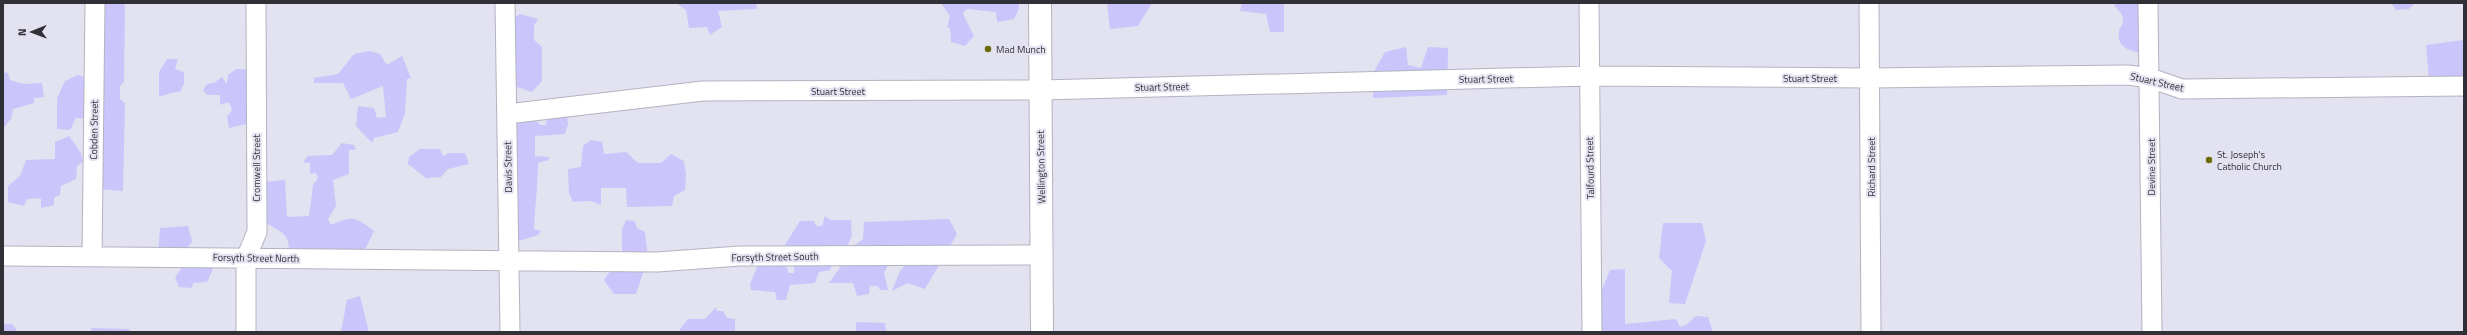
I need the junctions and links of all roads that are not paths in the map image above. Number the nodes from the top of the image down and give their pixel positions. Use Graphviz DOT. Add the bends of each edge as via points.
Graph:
graph roads {
  1 [pos="95,3"];
  2 [pos="256,3"];
  3 [pos="505,3"];
  4 [pos="1040,3"];
  5 [pos="1589,3"];
  6 [pos="1869,3"];
  7 [pos="2148,3"];
  8 [pos="1589,76"];
  9 [pos="1870,78"];
  10 [pos="2150,78"];
  11 [pos="2464,86"];
  12 [pos="1041,90"];
  13 [pos="507,114"];
  14 [pos="1042,255"];
  15 [pos="3,256"];
  16 [pos="92,257"];
  17 [pos="246,258"];
  18 [pos="509,261"];
  19 [pos="246,332"];
  20 [pos="510,332"];
  21 [pos="1042,332"];
  22 [pos="1592,332"];
  23 [pos="1871,332"];
  24 [pos="2152,332"];
  1 -- 16 [label="street, Cobden Street"];
  2 -- 17 [label="street, Cromwell Street" via="256,232"];
  3 -- 13 [label="street, Davis Street"];
  4 -- 12 [label="main road, Wellington Street"];
  5 -- 8 [label="street, Talfourd Street"];
  6 -- 9 [label="street, Richard Street"];
  7 -- 10 [label="street, Devine Street"];
  8 -- 9 [label="street, Stuart Street"];
  8 -- 12 [label="street, Stuart Street"];
  8 -- 22 [label="street, Talfourd Street"];
  9 -- 10 [label="street, Stuart Street" via="2128,75"];
  9 -- 23 [label="street, Richard Street"];
  10 -- 11 [label="street, Stuart Street" via="2182,89"];
  10 -- 24 [label="street, Devine Street"];
  12 -- 13 [label="street, Stuart Street" via="703,91"];
  12 -- 14 [label="main road, Wellington Street"];
  13 -- 18 [label="street, Davis Street"];
  14 -- 18 [label="street, Forsyth Street South" via="740,256 657,262"];
  14 -- 21 [label="main road, Wellington Street"];
  15 -- 16 [label="street, Forsyth Street North"];
  16 -- 17 [label="street, Forsyth Street North"];
  17 -- 18 [label="street, Forsyth Street North"];
  17 -- 19 [label="street, Cromwell Street"];
  18 -- 20 [label="street, Davis Street"];
}
